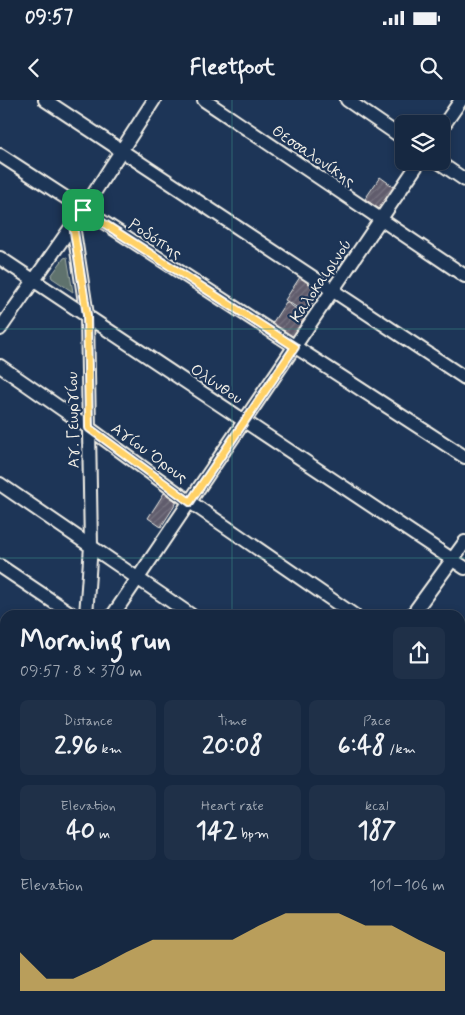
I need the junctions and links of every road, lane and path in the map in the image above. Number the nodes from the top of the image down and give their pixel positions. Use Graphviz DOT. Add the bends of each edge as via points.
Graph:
graph roads {
  1 [pos="44,100"];
  2 [pos="154,100"];
  3 [pos="204,100"];
  4 [pos="347,100"];
  5 [pos="461,100"];
  6 [pos="450,116"];
  7 [pos="395,133"];
  8 [pos="122,151"];
  9 [pos="0,155"];
  10 [pos="414,170"];
  11 [pos="450,170"];
  12 [pos="465,180"];
  13 [pos="83,210"];
  14 [pos="381,220"];
  15 [pos="73,225"];
  16 [pos="0,258"];
  17 [pos="465,276"];
  18 [pos="34,280"];
  19 [pos="332,291"];
  20 [pos="87,315"];
  21 [pos="0,329"];
  22 [pos="295,347"];
  23 [pos="0,366"];
  24 [pos="465,378"];
  25 [pos="244,421"];
  26 [pos="89,428"];
  27 [pos="465,457"];
  28 [pos="0,484"];
  29 [pos="190,502"];
  30 [pos="465,542"];
  31 [pos="91,546"];
  32 [pos="452,560"];
  33 [pos="0,566"];
  34 [pos="465,568"];
  35 [pos="137,578"];
  36 [pos="66,610"];
  37 [pos="86,610"];
  38 [pos="116,610"];
  39 [pos="184,610"];
  40 [pos="347,610"];
  41 [pos="416,610"];
  1 -- 8 [label="street"];
  2 -- 8 [label="street"];
  3 -- 14 [label="street, Θεσσαλονίκης"];
  4 -- 7 [label="street"];
  5 -- 6 [label="street"];
  8 -- 13 [label="street"];
  8 -- 19 [label="street"];
  9 -- 13 [label="street, Ροδόπης"];
  10 -- 14 [label="street, Καλοκαιρινού"];
  11 -- 12 [label="street"];
  13 -- 15 [label="street"];
  13 -- 22 [label="street, Ροδόπης"];
  14 -- 17 [label="street, Θεσσαλονίκης"];
  14 -- 19 [label="street, Καλοκαιρινού"];
  15 -- 18 [label="street"];
  15 -- 20 [label="street, Αγ. Γεωργίου"];
  16 -- 18 [label="street, Ολύνθου"];
  18 -- 20 [label="street, Ολύνθου"];
  18 -- 21 [label="street"];
  19 -- 22 [label="street, Καλοκαιρινού"];
  19 -- 24 [label="street"];
  20 -- 25 [label="street, Ολύνθου"];
  20 -- 26 [label="street, Αγ. Γεωργίου"];
  22 -- 25 [label="street, Καλοκαιρινού"];
  22 -- 27 [label="street, Ροδόπης"];
  23 -- 26 [label="street, Αγίου Όρους"];
  25 -- 29 [label="street, Καλοκαιρινού"];
  25 -- 32 [label="street, Ολύνθου"];
  26 -- 29 [label="street, Αγίου Όρους"];
  26 -- 31 [label="street, Αγ. Γεωργίου"];
  28 -- 31 [label="street"];
  29 -- 35 [label="street, Καλοκαιρινού"];
  29 -- 40 [label="street, Αγίου Όρους"];
  30 -- 32 [label="street"];
  31 -- 35 [label="street"];
  31 -- 37 [label="street, Αγ. Γεωργίου"];
  32 -- 34 [label="street, Ολύνθου"];
  32 -- 41 [label="street"];
  33 -- 36 [label="street"];
  35 -- 38 [label="street, Καλοκαιρινού"];
  35 -- 39 [label="street"];
}
